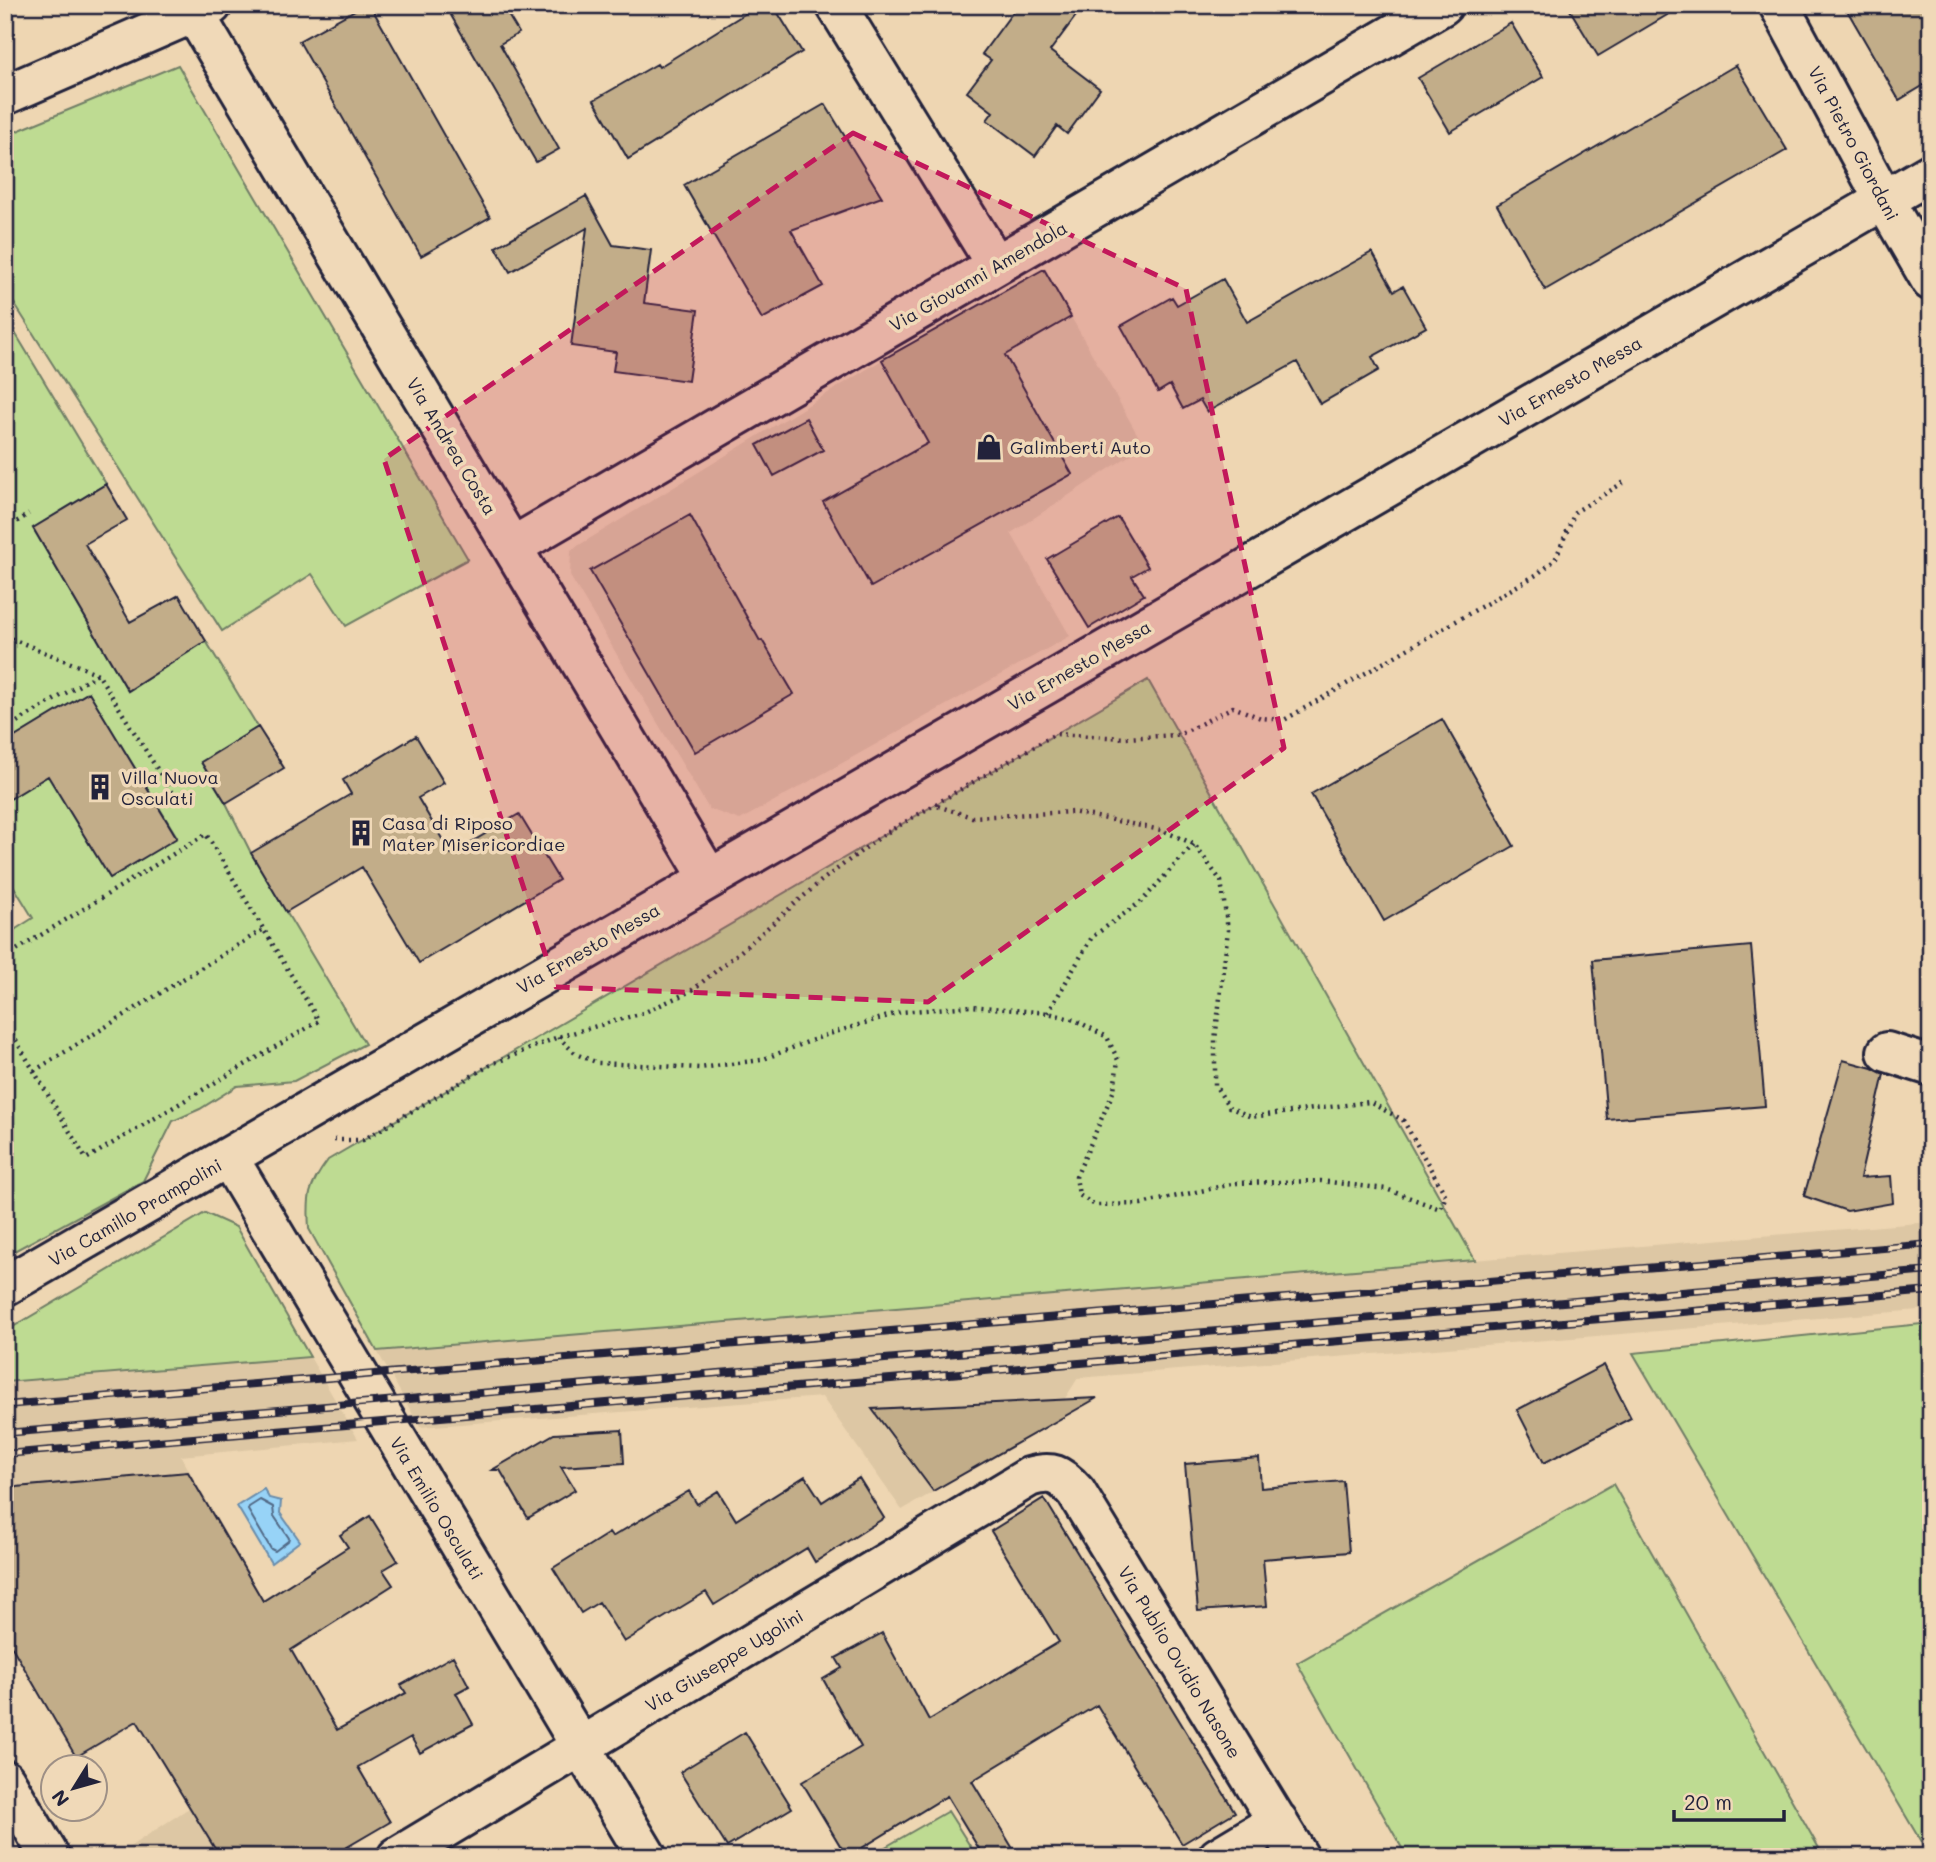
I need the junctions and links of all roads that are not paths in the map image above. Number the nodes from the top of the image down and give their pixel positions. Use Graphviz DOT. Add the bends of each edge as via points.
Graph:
graph roads {
  1 [pos="836,5"];
  2 [pos="1443,5"];
  3 [pos="1779,5"];
  4 [pos="203,9"];
  5 [pos="5,95"];
  6 [pos="1931,173"];
  7 [pos="1884,200"];
  8 [pos="996,265"];
  9 [pos="1931,281"];
  10 [pos="512,547"];
  11 [pos="709,878"];
  12 [pos="1887,1052"];
  13 [pos="1931,1066"];
  14 [pos="228,1157"];
  15 [pos="5,1286"];
  16 [pos="1054,1473"];
  17 [pos="580,1748"];
  18 [pos="5,1780"];
  19 [pos="1278,1821"];
  20 [pos="50,1857"];
  21 [pos="397,1857"];
  22 [pos="647,1857"];
  23 [pos="1218,1857"];
  24 [pos="1299,1857"];
  1 -- 8 [label="street"];
  2 -- 8 [label="street, Via Giovanni Amendola"];
  3 -- 7 [label="street, Via Pietro Giordani"];
  4 -- 5 [label="street"];
  4 -- 10 [label="street, Via Andrea Costa"];
  6 -- 7 [label="street, Via Ernesto Messa"];
  7 -- 9 [label="street, Via Pietro Giordani"];
  7 -- 11 [label="street, Via Ernesto Messa"];
  8 -- 10 [label="street, Via Giovanni Amendola"];
  10 -- 11 [label="street, Via Andrea Costa"];
  11 -- 14 [label="street, Via Ernesto Messa"];
  12 -- 13 [label="street"];
  14 -- 15 [label="street, Via Camillo Prampolini"];
  14 -- 17 [label="street, Via Emilio Osculati"];
  16 -- 17 [label="street, Via Giuseppe Ugolini" via="1029,1477"];
  16 -- 19 [label="street, Via Publio Ovidio Nasone" via="1076,1492"];
  17 -- 21 [label="street, Via Giuseppe Ugolini"];
  17 -- 22 [label="street, Via Emilio Osculati"];
  18 -- 20 [label="street"];
  19 -- 23 [label="street"];
  19 -- 24 [label="street, Via Publio Ovidio Nasone"];
}
